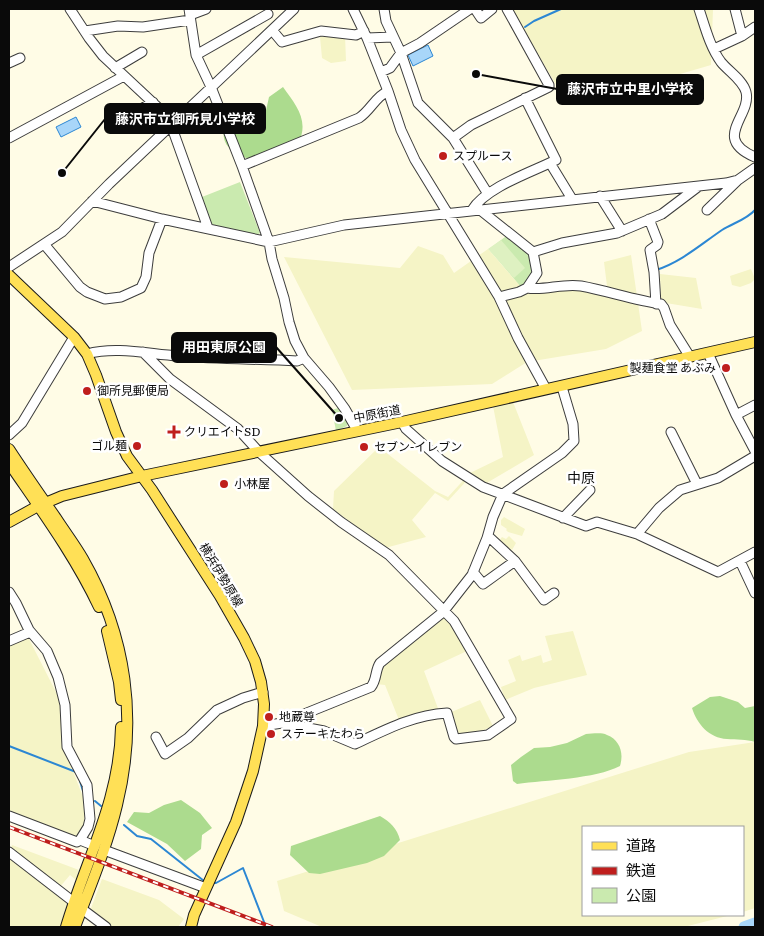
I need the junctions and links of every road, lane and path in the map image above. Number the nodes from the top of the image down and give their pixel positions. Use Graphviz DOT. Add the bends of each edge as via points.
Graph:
graph roads {
  1 [pos="70,9"];
  2 [pos="206,9"];
  3 [pos="353,9"];
  4 [pos="384,9"];
  5 [pos="470,9"];
  6 [pos="475,9"];
  7 [pos="492,9"];
  8 [pos="507,9"];
  9 [pos="699,9"];
  10 [pos="735,9"];
  11 [pos="291,10"];
  12 [pos="266,12"];
  13 [pos="190,15"];
  14 [pos="755,27"];
  15 [pos="274,28"];
  16 [pos="85,31"];
  17 [pos="366,35"];
  18 [pos="742,36"];
  19 [pos="393,37"];
  20 [pos="714,50"];
  21 [pos="142,52"];
  22 [pos="401,53"];
  23 [pos="196,55"];
  24 [pos="20,58"];
  25 [pos="9,63"];
  26 [pos="115,68"];
  27 [pos="381,72"];
  28 [pos="124,76"];
  29 [pos="211,87"];
  30 [pos="388,91"];
  31 [pos="751,93"];
  32 [pos="526,98"];
  33 [pos="153,102"];
  34 [pos="116,124"];
  35 [pos="171,125"];
  36 [pos="9,138"];
  37 [pos="453,138"];
  38 [pos="755,157"];
  39 [pos="550,163"];
  40 [pos="242,166"];
  41 [pos="755,168"];
  42 [pos="738,180"];
  43 [pos="700,186"];
  44 [pos="488,194"];
  45 [pos="600,196"];
  46 [pos="572,199"];
  47 [pos="92,201"];
  48 [pos="476,210"];
  49 [pos="707,210"];
  50 [pos="448,213"];
  51 [pos="162,219"];
  52 [pos="650,219"];
  53 [pos="208,228"];
  54 [pos="622,231"];
  55 [pos="269,242"];
  56 [pos="44,244"];
  57 [pos="533,252"];
  58 [pos="9,267"];
  59 [pos="9,275"];
  60 [pos="527,288"];
  61 [pos="499,297"];
  62 [pos="656,304"];
  63 [pos="74,337"];
  64 [pos="755,342"];
  65 [pos="143,352"];
  66 [pos="708,353"];
  67 [pos="87,354"];
  68 [pos="690,357"];
  69 [pos="304,358"];
  70 [pos="562,387"];
  71 [pos="546,389"];
  72 [pos="755,405"];
  73 [pos="736,415"];
  74 [pos="402,422"];
  75 [pos="357,430"];
  76 [pos="671,432"];
  77 [pos="9,435"];
  78 [pos="9,449"];
  79 [pos="755,451"];
  80 [pos="260,452"];
  81 [pos="755,456"];
  82 [pos="9,463"];
  83 [pos="142,476"];
  84 [pos="697,484"];
  85 [pos="590,490"];
  86 [pos="503,494"];
  87 [pos="42,504"];
  88 [pos="563,518"];
  89 [pos="9,522"];
  90 [pos="637,534"];
  91 [pos="488,536"];
  92 [pos="755,552"];
  93 [pos="515,561"];
  94 [pos="740,561"];
  95 [pos="473,572"];
  96 [pos="9,592"];
  97 [pos="554,593"];
  98 [pos="755,593"];
  99 [pos="443,612"];
  100 [pos="30,632"];
  101 [pos="9,641"];
  102 [pos="263,692"];
  103 [pos="282,723"];
  104 [pos="263,726"];
  105 [pos="156,737"];
  106 [pos="9,816"];
  107 [pos="80,840"];
  108 [pos="99,848"];
  109 [pos="9,852"];
  110 [pos="208,884"];
  111 [pos="78,906"];
  112 [pos="66,927"];
  113 [pos="75,927"];
  114 [pos="106,927"];
  115 [pos="191,927"];
  1 -- 16 [label="street"];
  2 -- 13 [label="street"];
  3 -- 17 [label="street"];
  4 -- 19 [label="street"];
  5 -- 22 [label="street"];
  6 -- 7 [label="street" via="481,18"];
  8 -- 32 [label="street" via="549,85 549,88"];
  9 -- 20 [label="street"];
  10 -- 18 [label="street"];
  11 -- 15 [label="street"];
  12 -- 15 [label="street"];
  12 -- 23 [label="street"];
  13 -- 16 [label="street" via="143,27 118,26"];
  13 -- 23 [label="street"];
  14 -- 18 [label="street"];
  15 -- 17 [label="street" via="282,42 321,31"];
  15 -- 29 [label="street"];
  16 -- 26 [label="street"];
  17 -- 19 [label="street"];
  17 -- 27 [label="street"];
  18 -- 20 [label="street"];
  19 -- 22 [label="street"];
  20 -- 31 [label="street"];
  21 -- 26 [label="street"];
  22 -- 27 [label="street" via="390,68"];
  22 -- 37 [label="street" via="418,103"];
  23 -- 29 [label="street"];
  24 -- 25 [label="street"];
  26 -- 28 [label="street"];
  27 -- 30 [label="street"];
  28 -- 33 [label="street"];
  28 -- 36 [label="street"];
  29 -- 35 [label="street"];
  29 -- 40 [label="street"];
  30 -- 40 [label="street" via="359,118"];
  30 -- 50 [label="street" via="412,154"];
  31 -- 38 [label="street" via="734,133 743,150"];
  32 -- 37 [label="street" via="470,125"];
  32 -- 39 [label="street" via="556,160"];
  33 -- 34 [label="street"];
  33 -- 35 [label="street"];
  35 -- 47 [label="street"];
  35 -- 53 [label="street"];
  37 -- 44 [label="street"];
  39 -- 44 [label="street"];
  39 -- 46 [label="street"];
  40 -- 55 [label="street"];
  41 -- 42 [label="street"];
  42 -- 43 [label="street"];
  42 -- 49 [label="street"];
  43 -- 45 [label="street"];
  43 -- 52 [label="street"];
  44 -- 48 [label="street" via="479,201"];
  45 -- 46 [label="street"];
  45 -- 54 [label="street"];
  46 -- 48 [label="street"];
  47 -- 51 [label="street"];
  47 -- 56 [label="street" via="62,232"];
  48 -- 50 [label="street"];
  48 -- 57 [label="street"];
  50 -- 55 [label="street" via="344,224"];
  50 -- 61 [label="street"];
  51 -- 53 [label="street"];
  51 -- 56 [label="street" via="149,253 145,283 121,298 105,299 87,292"];
  52 -- 54 [label="street"];
  52 -- 62 [label="street" via="658,242 650,250"];
  53 -- 55 [label="street"];
  54 -- 57 [label="street"];
  55 -- 69 [label="street" via="288,322"];
  56 -- 58 [label="street"];
  57 -- 60 [label="street" via="537,273"];
  59 -- 63 [label="main road, 横浜伊勢原線"];
  60 -- 61 [label="street"];
  60 -- 62 [label="street" via="581,286"];
  61 -- 71 [label="street"];
  62 -- 68 [label="street" via="664,308 670,325"];
  63 -- 67 [label="main road, 横浜伊勢原線"];
  63 -- 77 [label="street" via="22,422"];
  64 -- 66 [label="main road, 中原街道"];
  65 -- 67 [label="street" via="98,351"];
  65 -- 69 [label="street" via="297,361"];
  65 -- 80 [label="street" via="170,379 238,429"];
  66 -- 68 [label="main road, 中原街道"];
  66 -- 73 [label="street"];
  67 -- 83 [label="main road, 横浜伊勢原線" via="121,443"];
  68 -- 70 [label="main road, 中原街道"];
  69 -- 75 [label="street" via="329,387"];
  70 -- 71 [label="main road, 中原街道"];
  70 -- 86 [label="street" via="574,424 574,442"];
  71 -- 74 [label="main road, 中原街道"];
  72 -- 73 [label="street"];
  73 -- 79 [label="street"];
  74 -- 75 [label="main road, 中原街道"];
  74 -- 86 [label="street" via="442,461 483,487"];
  75 -- 80 [label="main road, 中原街道"];
  76 -- 84 [label="street"];
  78 -- 87 [label="main road"];
  80 -- 83 [label="main road, 中原街道"];
  80 -- 99 [label="street" via="308,496 389,556"];
  81 -- 84 [label="street" via="718,478"];
  82 -- 87 [label="main road"];
  83 -- 87 [label="main road, 中原街道"];
  83 -- 102 [label="main road, 横浜伊勢原線" via="244,638 255,661"];
  84 -- 90 [label="street" via="672,496"];
  85 -- 88 [label="street"];
  86 -- 88 [label="street"];
  86 -- 91 [label="street"];
  87 -- 89 [label="main road, 中原街道"];
  87 -- 108 [label="main road" via="82,558 95,582 116,637 126,678 128,741 124,775 117,806"];
  88 -- 90 [label="street" via="586,526 597,522"];
  90 -- 94 [label="street" via="718,572"];
  91 -- 93 [label="street"];
  91 -- 95 [label="street"];
  92 -- 94 [label="street"];
  93 -- 95 [label="street" via="483,584"];
  93 -- 97 [label="street" via="544,600"];
  94 -- 98 [label="street"];
  95 -- 99 [label="street"];
  96 -- 100 [label="street"];
  99 -- 103 [label="street" via="380,663 371,687"];
  99 -- 103 [label="street" via="462,633 511,719 504,724 488,734 456,739 447,713 430,714 413,718 355,744 324,730"];
  100 -- 101 [label="street"];
  100 -- 107 [label="street" via="47,652 58,677 67,747 87,785 90,819"];
  102 -- 104 [label="main road, 横浜伊勢原線"];
  102 -- 105 [label="street" via="217,710 188,738 165,754"];
  103 -- 104 [label="street"];
  104 -- 110 [label="main road, 横浜伊勢原線" via="243,805"];
  106 -- 107 [label="street" via="78,842"];
  107 -- 108 [label="street"];
  108 -- 110 [label="street"];
  108 -- 111 [label="main road"];
  109 -- 111 [label="street"];
  110 -- 115 [label="main road, 横浜伊勢原線"];
  111 -- 112 [label="main road"];
  111 -- 113 [label="main road"];
  111 -- 114 [label="street"];
}
